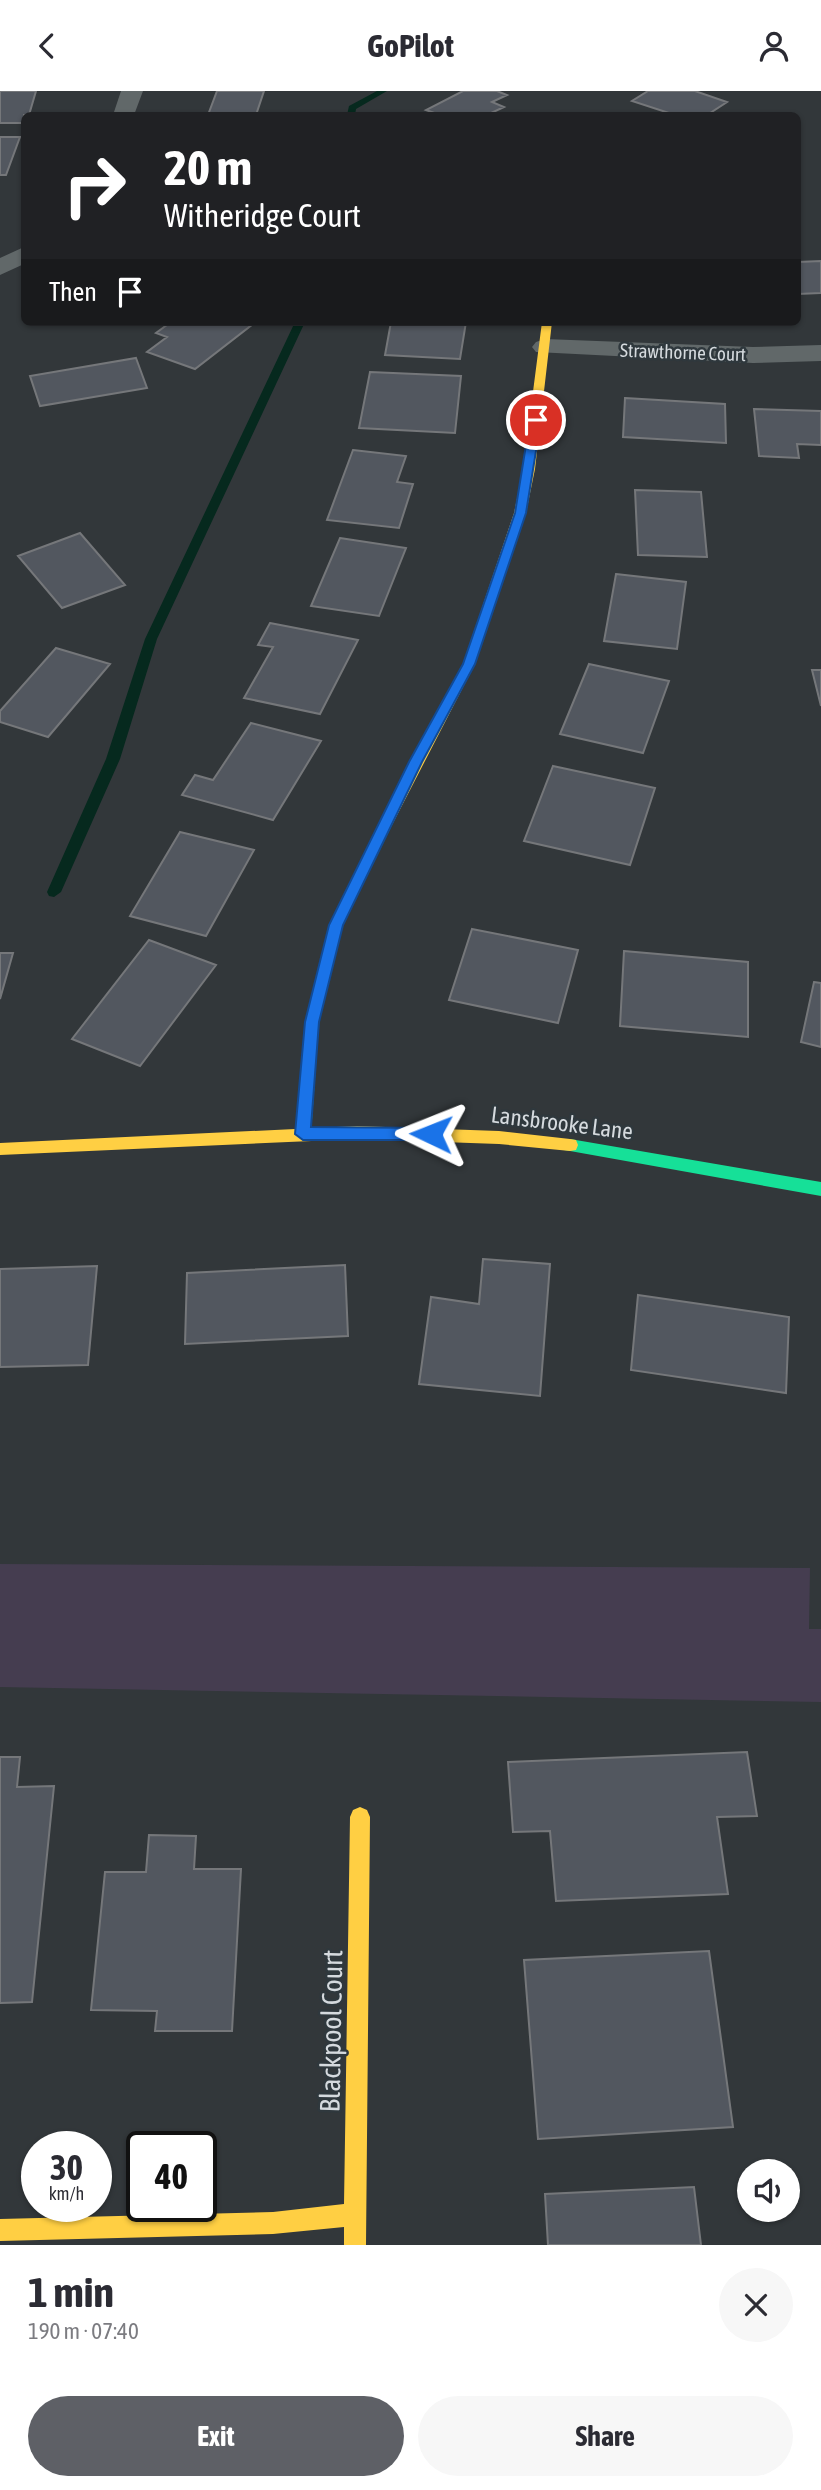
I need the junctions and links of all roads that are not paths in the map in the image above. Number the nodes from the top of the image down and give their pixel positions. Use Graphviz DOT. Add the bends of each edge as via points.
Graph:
graph roads {
  1 [pos="132,91"];
  2 [pos="125,112"];
  3 [pos="21,257"];
  4 [pos="9,271"];
  5 [pos="546,334"];
  6 [pos="821,353"];
  7 [pos="303,1134"];
  8 [pos="0,1149"];
  9 [pos="821,1189"];
  10 [pos="360,1817"];
  11 [pos="355,2214"];
  12 [pos="0,2230"];
  13 [pos="355,2245"];
  1 -- 2 [label="street"];
  3 -- 4 [label="street"];
  5 -- 6 [label="street, Strawthorne Court" via="753,355"];
  5 -- 7 [label="street" via="527,480 492,603 469,664 336,925 312,1022"];
  7 -- 8 [label="street, Lansbrooke Lane"];
  7 -- 9 [label="street, Lansbrooke Lane" via="548,1141"];
  10 -- 11 [label="street, Blackpool Court"];
  11 -- 12 [label="street" via="273,2223"];
  11 -- 13 [label="street, Blackpool Court"];
}
